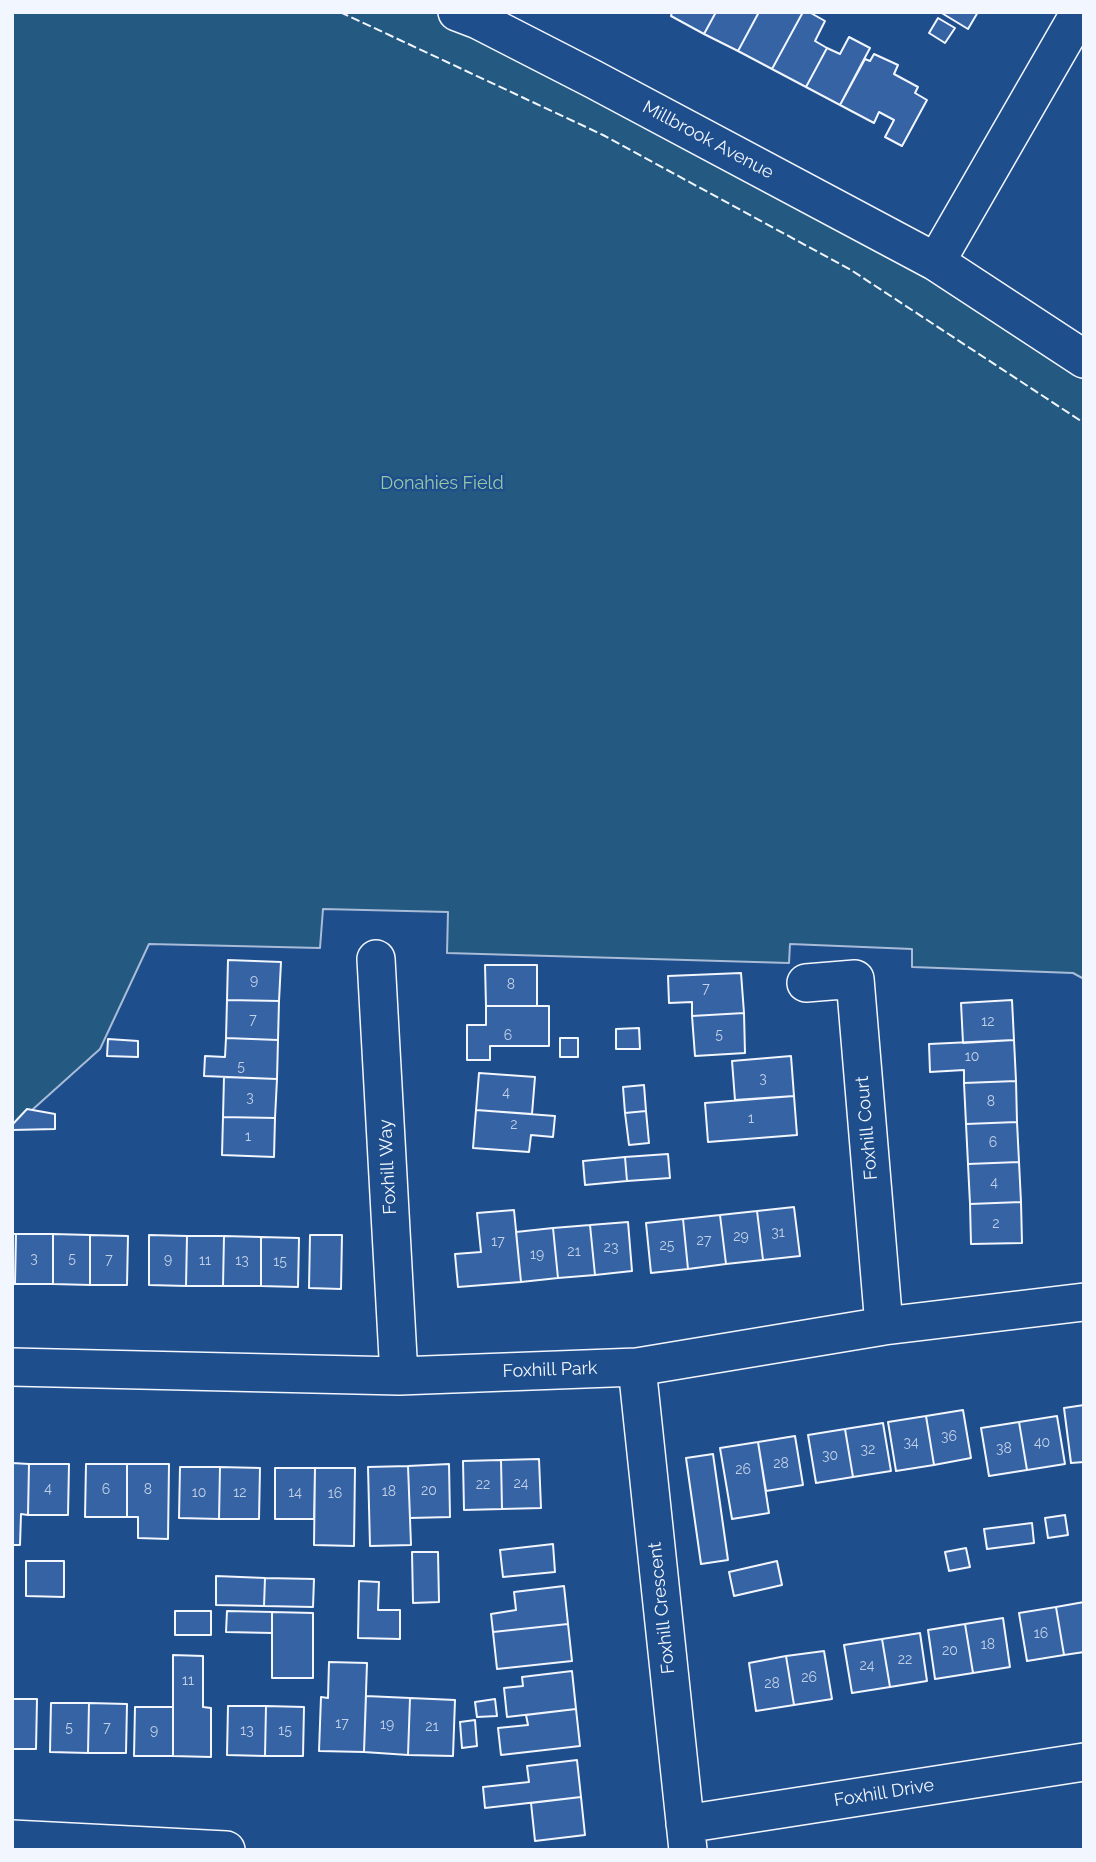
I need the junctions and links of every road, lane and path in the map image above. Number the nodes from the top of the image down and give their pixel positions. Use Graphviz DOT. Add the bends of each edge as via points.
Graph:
graph roads {
  1 [pos="1080,12"];
  2 [pos="473,15"];
  3 [pos="936,262"];
  4 [pos="1084,359"];
  5 [pos="376,959"];
  6 [pos="806,983"];
  7 [pos="1084,1301"];
  8 [pos="884,1326"];
  9 [pos="12,1367"];
  10 [pos="637,1367"];
  11 [pos="399,1376"];
  12 [pos="1084,1762"];
  13 [pos="687,1837"];
  14 [pos="12,1839"];
  15 [pos="226,1850"];
  1 -- 3 [label="street"];
  2 -- 3 [label="street, Millbrook Avenue"];
  3 -- 4 [label="street, Millbrook Avenue"];
  5 -- 11 [label="street, Foxhill Way"];
  6 -- 8 [label="street, Foxhill Court" via="855,979"];
  7 -- 8 [label="street, Foxhill Park"];
  8 -- 10 [label="street, Foxhill Park"];
  9 -- 11 [label="street, Foxhill Park"];
  10 -- 11 [label="street, Foxhill Park"];
  10 -- 13 [label="street, Foxhill Crescent"];
  12 -- 13 [label="street, Foxhill Drive"];
  14 -- 15 [label="street"];
}
